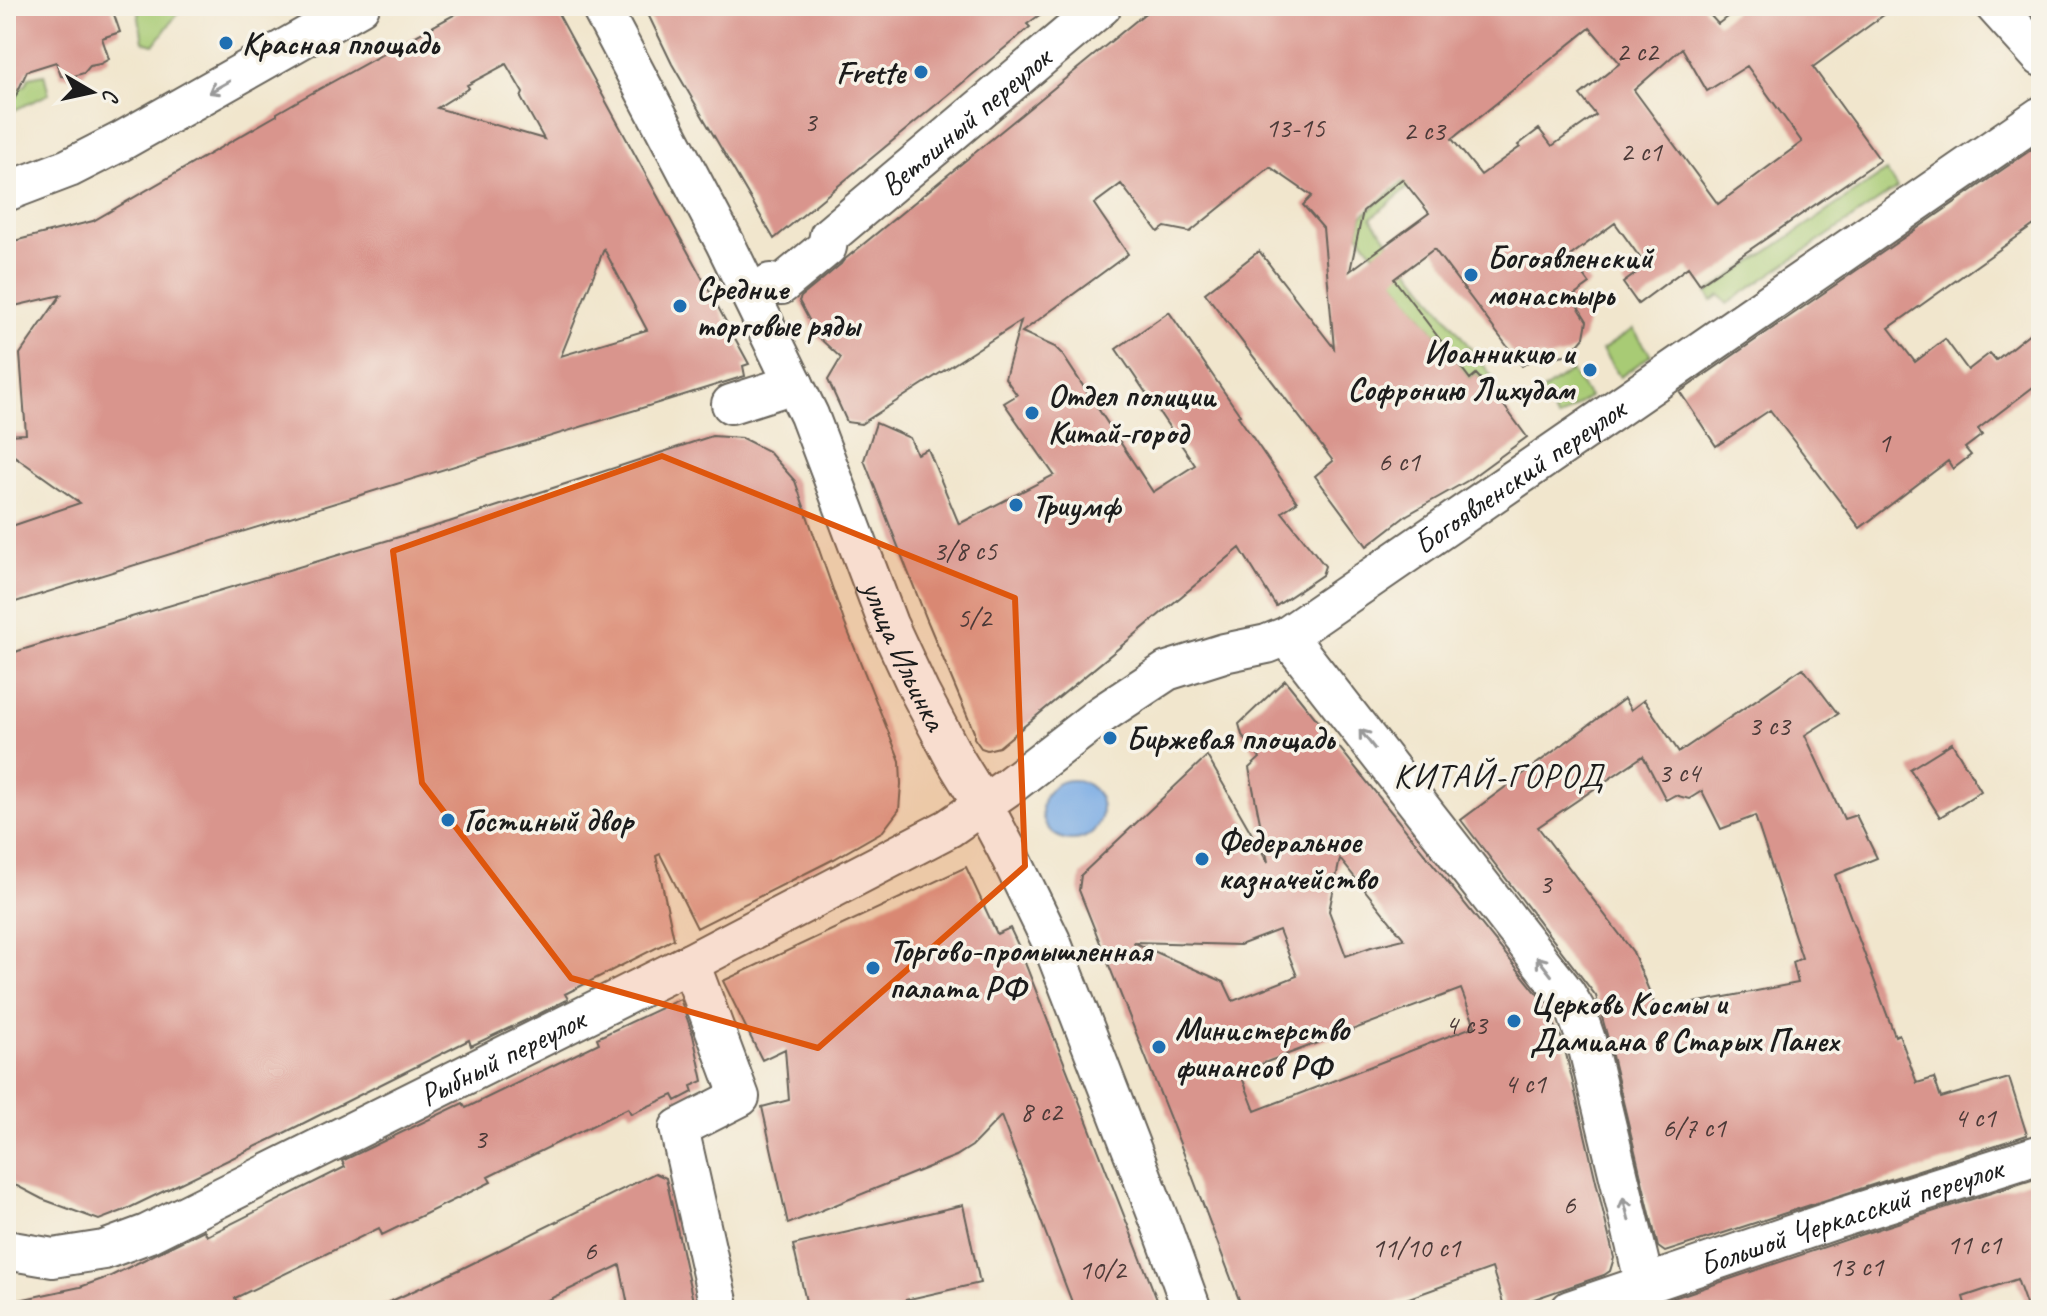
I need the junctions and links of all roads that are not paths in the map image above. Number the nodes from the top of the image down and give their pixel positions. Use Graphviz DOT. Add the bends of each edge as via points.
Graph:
graph roads {
  1 [pos="360,6"];
  2 [pos="600,6"];
  3 [pos="1102,6"];
  4 [pos="1995,6"];
  5 [pos="2041,57"];
  6 [pos="2041,116"];
  7 [pos="6,192"];
  8 [pos="761,290"];
  9 [pos="794,384"];
  10 [pos="731,404"];
  11 [pos="1287,636"];
  12 [pos="983,805"];
  13 [pos="696,979"];
  14 [pos="2041,1154"];
  15 [pos="6,1250"];
  16 [pos="1645,1285"];
  17 [pos="720,1310"];
  18 [pos="1192,1310"];
  19 [pos="1570,1310"];
  1 -- 7 [label="street, one-way" via="120,142"];
  2 -- 8 [label="street, улица Ильинка" via="725,243"];
  3 -- 8 [label="street, Ветошный переулок" via="829,236 818,235 773,272"];
  4 -- 5 [label="street"];
  6 -- 11 [label="street, Богоявленский переулок"];
  8 -- 9 [label="street, улица Ильинка"];
  9 -- 10 [label="street"];
  9 -- 12 [label="street, улица Ильинка" via="888,624"];
  11 -- 12 [label="street, Богоявленский переулок" via="1167,671"];
  16 -- 11 [label="street, one-way" via="1576,1011"];
  12 -- 13 [label="street, Рыбный переулок"];
  12 -- 18 [label="street, улица Ильинка" via="1051,941"];
  13 -- 15 [label="street, Рыбный переулок" via="147,1234 104,1250 53,1258"];
  13 -- 17 [label="street" via="740,1097 679,1128"];
  14 -- 16 [label="street, Большой Черкасский переулок"];
  16 -- 19 [label="street, Большой Черкасский переулок"];
}
